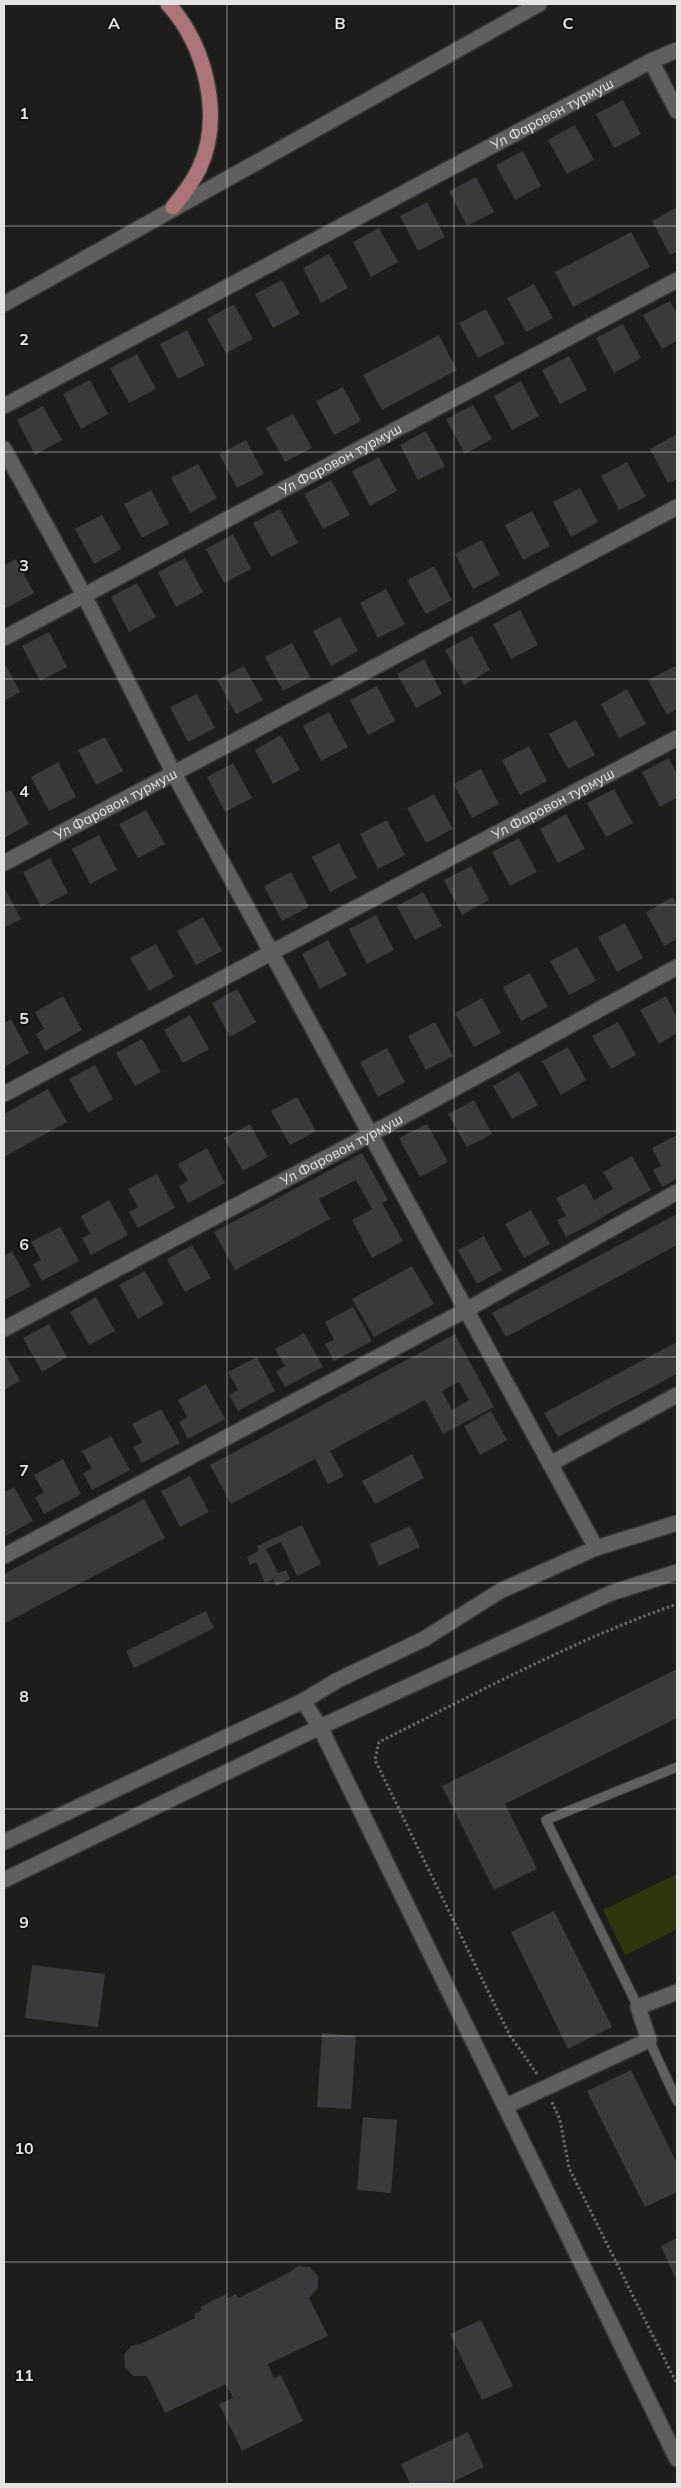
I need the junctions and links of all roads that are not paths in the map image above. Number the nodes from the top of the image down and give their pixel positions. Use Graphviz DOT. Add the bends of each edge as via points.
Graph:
graph roads {
  1 [pos="168,4"];
  2 [pos="539,4"];
  3 [pos="677,50"];
  4 [pos="651,61"];
  5 [pos="677,111"];
  6 [pos="173,207"];
  7 [pos="677,280"];
  8 [pos="4,304"];
  9 [pos="4,406"];
  10 [pos="4,449"];
  11 [pos="677,507"];
  12 [pos="84,595"];
  13 [pos="4,638"];
  14 [pos="677,738"];
  15 [pos="173,772"];
  16 [pos="4,862"];
  17 [pos="272,951"];
  18 [pos="677,967"];
  19 [pos="4,1094"];
  20 [pos="371,1134"];
  21 [pos="677,1192"];
  22 [pos="466,1310"];
  23 [pos="4,1329"];
  24 [pos="677,1395"];
  25 [pos="550,1464"];
  26 [pos="677,1523"];
  27 [pos="596,1548"];
  28 [pos="4,1556"];
  29 [pos="677,1572"];
  30 [pos="303,1701"];
  31 [pos="320,1727"];
  32 [pos="677,1767"];
  33 [pos="4,1842"];
  34 [pos="4,1880"];
  35 [pos="677,1992"];
  36 [pos="638,2007"];
  37 [pos="649,2040"];
  38 [pos="677,2101"];
  39 [pos="506,2106"];
  40 [pos="677,2453"];
  1 -- 6 [label="main road" via="183,24 200,58 209,110 209,129 200,168"];
  2 -- 6 [label="street"];
  3 -- 4 [label="street, Ул Фаровон турмуш"];
  4 -- 5 [label="street"];
  4 -- 9 [label="street, Ул Фаровон турмуш"];
  6 -- 8 [label="street"];
  7 -- 12 [label="street, Ул Фаровон турмуш"];
  10 -- 12 [label="street"];
  11 -- 15 [label="street, Ул Фаровон турмуш"];
  12 -- 13 [label="street, Ул Фаровон турмуш"];
  12 -- 15 [label="street"];
  14 -- 17 [label="street, Ул Фаровон турмуш"];
  15 -- 16 [label="street, Ул Фаровон турмуш"];
  15 -- 17 [label="street"];
  17 -- 19 [label="street, Ул Фаровон турмуш"];
  17 -- 20 [label="street"];
  18 -- 20 [label="street, Ул Фаровон турмуш"];
  20 -- 22 [label="street"];
  20 -- 23 [label="street, Ул Фаровон турмуш"];
  21 -- 22 [label="street"];
  22 -- 25 [label="street"];
  22 -- 28 [label="street"];
  24 -- 25 [label="street"];
  25 -- 27 [label="street"];
  26 -- 27 [label="street"];
  27 -- 30 [label="street" via="500,1591 424,1639 338,1680"];
  29 -- 31 [label="street" via="610,1593"];
  30 -- 31 [label="street"];
  30 -- 33 [label="street"];
  31 -- 34 [label="street"];
  31 -- 39 [label="street"];
  32 -- 36 [label="lane" via="546,1820"];
  35 -- 36 [label="street"];
  36 -- 37 [label="street"];
  37 -- 38 [label="lane"];
  37 -- 39 [label="street"];
  39 -- 40 [label="street"];
}
